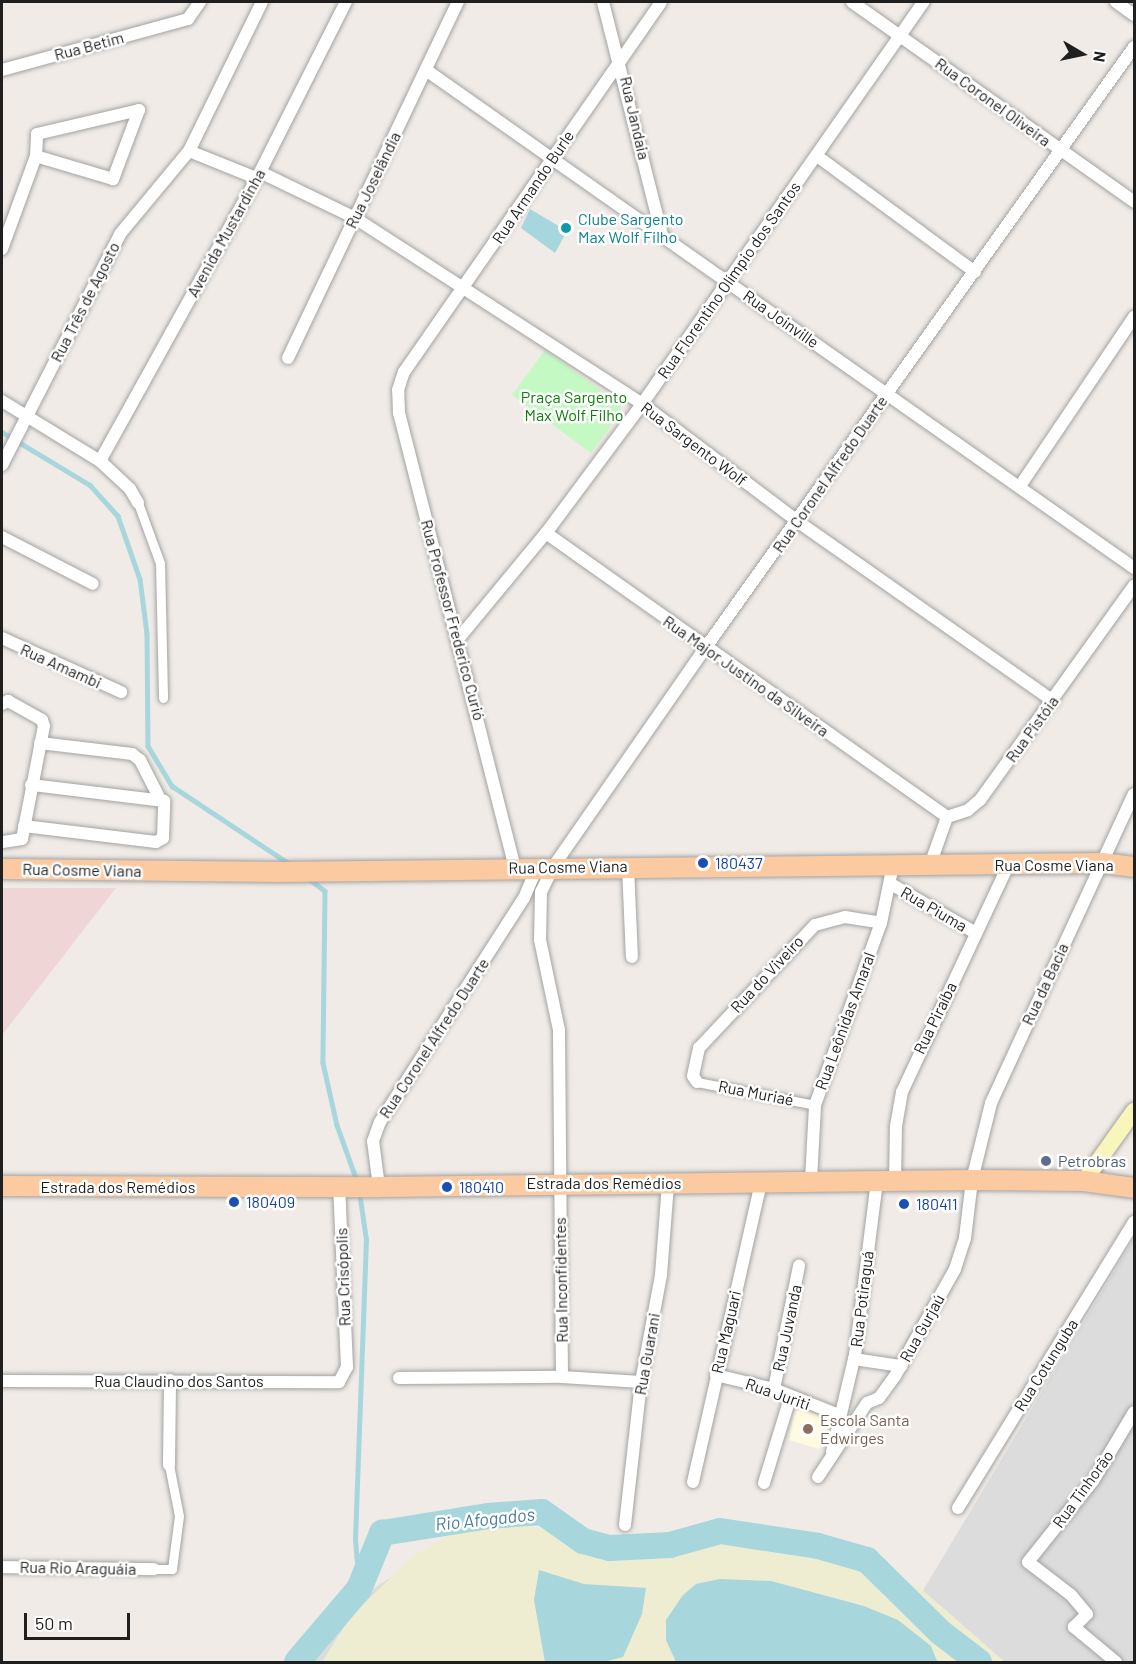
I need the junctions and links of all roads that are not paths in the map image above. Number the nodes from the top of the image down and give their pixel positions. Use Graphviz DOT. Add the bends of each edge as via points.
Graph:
graph roads {
  1 [pos="200,2"];
  2 [pos="262,2"];
  3 [pos="346,2"];
  4 [pos="458,2"];
  5 [pos="603,2"];
  6 [pos="661,2"];
  7 [pos="852,2"];
  8 [pos="924,2"];
  9 [pos="1116,2"];
  10 [pos="1134,15"];
  11 [pos="899,34"];
  12 [pos="1134,47"];
  13 [pos="621,60"];
  14 [pos="2,70"];
  15 [pos="426,70"];
  16 [pos="189,151"];
  17 [pos="1060,151"];
  18 [pos="36,156"];
  19 [pos="817,156"];
  20 [pos="550,157"];
  21 [pos="258,175"];
  22 [pos="1134,202"];
  23 [pos="355,218"];
  24 [pos="662,236"];
  25 [pos="2,249"];
  26 [pos="975,272"];
  27 [pos="726,280"];
  28 [pos="464,290"];
  29 [pos="1134,317"];
  30 [pos="288,358"];
  31 [pos="404,372"];
  32 [pos="888,394"];
  33 [pos="2,401"];
  34 [pos="642,404"];
  35 [pos="24,422"];
  36 [pos="100,461"];
  37 [pos="2,465"];
  38 [pos="1020,486"];
  39 [pos="138,503"];
  40 [pos="797,521"];
  41 [pos="546,533"];
  42 [pos="2,537"];
  43 [pos="1134,568"];
  44 [pos="93,584"];
  45 [pos="1134,586"];
  46 [pos="2,638"];
  47 [pos="459,638"];
  48 [pos="706,647"];
  49 [pos="121,692"];
  50 [pos="163,698"];
  51 [pos="1053,701"];
  52 [pos="2,704"];
  53 [pos="40,743"];
  54 [pos="31,785"];
  55 [pos="1134,794"];
  56 [pos="160,799"];
  57 [pos="947,818"];
  58 [pos="24,826"];
  59 [pos="2,842"];
  60 [pos="1102,863"];
  61 [pos="1009,864"];
  62 [pos="930,865"];
  63 [pos="628,867"];
  64 [pos="1134,867"];
  65 [pos="515,868"];
  66 [pos="545,868"];
  67 [pos="2,869"];
  68 [pos="892,875"];
  69 [pos="881,923"];
  70 [pos="976,933"];
  71 [pos="632,957"];
  72 [pos="697,1082"];
  73 [pos="815,1105"];
  74 [pos="1134,1111"];
  75 [pos="811,1180"];
  76 [pos="972,1180"];
  77 [pos="1084,1181"];
  78 [pos="560,1182"];
  79 [pos="669,1182"];
  80 [pos="760,1182"];
  81 [pos="886,1182"];
  82 [pos="2,1186"];
  83 [pos="341,1187"];
  84 [pos="373,1187"];
  85 [pos="1134,1188"];
  86 [pos="1134,1222"];
  87 [pos="800,1266"];
  88 [pos="854,1359"];
  89 [pos="901,1366"];
  90 [pos="347,1367"];
  91 [pos="716,1375"];
  92 [pos="562,1377"];
  93 [pos="399,1378"];
  94 [pos="170,1380"];
  95 [pos="2,1381"];
  96 [pos="641,1382"];
  97 [pos="774,1389"];
  98 [pos="790,1398"];
  99 [pos="1134,1412"];
  100 [pos="839,1415"];
  101 [pos="832,1456"];
  102 [pos="169,1465"];
  103 [pos="818,1477"];
  104 [pos="693,1482"];
  105 [pos="764,1483"];
  106 [pos="958,1508"];
  107 [pos="625,1525"];
  108 [pos="2,1567"];
  109 [pos="154,1569"];
  110 [pos="1116,1662"];
  1 -- 14 [label="street, Rua Betim" via="188,19 177,23"];
  2 -- 16 [label="street, Rua Três de Agosto"];
  3 -- 21 [label="street, Avenida Mustardinha"];
  4 -- 15 [label="street, Rua Joselândia"];
  5 -- 13 [label="street, Rua Jandaia"];
  6 -- 13 [label="street, Rua Armando Burle"];
  7 -- 11 [label="street, Rua Coronel Oliveira"];
  8 -- 11 [label="street, Rua Florentino Olímpio dos Santos"];
  9 -- 10 [label="street"];
  11 -- 17 [label="street, Rua Coronel Oliveira"];
  11 -- 19 [label="street, Rua Florentino Olímpio dos Santos"];
  12 -- 17 [label="street, Rua Coronel Alfredo Duarte"];
  13 -- 20 [label="street, Rua Armando Burle"];
  13 -- 24 [label="street, Rua Jandaia"];
  15 -- 20 [label="street, Rua Joinville"];
  15 -- 23 [label="street, Rua Joselândia"];
  16 -- 21 [label="street, Rua Sargento Wolf"];
  16 -- 35 [label="street, Rua Três de Agosto" via="130,218"];
  17 -- 22 [label="street, Rua Coronel Oliveira"];
  17 -- 26 [label="street, Rua Coronel Alfredo Duarte"];
  18 -- 18 [label="street" via="113,179 140,112 131,110 42,131 34,138"];
  18 -- 25 [label="street"];
  19 -- 26 [label="street"];
  19 -- 27 [label="street, Rua Florentino Olímpio dos Santos"];
  20 -- 24 [label="street, Rua Joinville"];
  20 -- 28 [label="street, Rua Armando Burle"];
  21 -- 23 [label="street, Rua Sargento Wolf"];
  21 -- 36 [label="street, Avenida Mustardinha"];
  23 -- 28 [label="street, Rua Sargento Wolf"];
  23 -- 30 [label="street, Rua Joselândia"];
  24 -- 27 [label="street, Rua Joinville"];
  26 -- 32 [label="street, Rua Coronel Alfredo Duarte"];
  27 -- 32 [label="street, Rua Joinville"];
  27 -- 34 [label="street, Rua Florentino Olímpio dos Santos"];
  28 -- 31 [label="street, Rua Armando Burle"];
  28 -- 34 [label="street, Rua Sargento Wolf"];
  29 -- 38 [label="street"];
  31 -- 47 [label="street, Rua Professor Frederico Curió" via="398,390 399,413"];
  32 -- 38 [label="street, Rua Joinville"];
  32 -- 40 [label="street, Rua Coronel Alfredo Duarte"];
  33 -- 35 [label="street"];
  34 -- 40 [label="street, Rua Sargento Wolf"];
  34 -- 41 [label="street, Rua Florentino Olímpio dos Santos"];
  35 -- 36 [label="street"];
  35 -- 37 [label="street, Rua Três de Agosto"];
  36 -- 39 [label="street"];
  38 -- 43 [label="street, Rua Joinville"];
  39 -- 50 [label="street" via="160,563"];
  40 -- 48 [label="street, Rua Coronel Alfredo Duarte"];
  40 -- 51 [label="street, Rua Sargento Wolf"];
  41 -- 47 [label="street, Rua Florentino Olímpio dos Santos"];
  41 -- 48 [label="street, Rua Major Justino da Silveira"];
  42 -- 44 [label="street"];
  45 -- 51 [label="street, Rua Pistóia"];
  46 -- 49 [label="street, Rua Amambi"];
  47 -- 65 [label="street, Rua Professor Frederico Curió"];
  48 -- 57 [label="street, Rua Major Justino da Silveira"];
  48 -- 66 [label="street, Rua Coronel Alfredo Duarte"];
  51 -- 57 [label="street, Rua Pistóia" via="980,800 968,810"];
  52 -- 53 [label="street" via="8,701 42,720"];
  53 -- 54 [label="street"];
  53 -- 56 [label="street" via="132,753 141,760"];
  54 -- 56 [label="street"];
  54 -- 58 [label="street"];
  55 -- 60 [label="street, Rua da Bacia"];
  56 -- 58 [label="street" via="167,806 163,838 156,842"];
  57 -- 62 [label="street"];
  58 -- 59 [label="street" via="20,841"];
  60 -- 61 [label="main road, Rua Cosme Viana"];
  60 -- 64 [label="main road, Rua Cosme Viana"];
  60 -- 76 [label="street, Rua da Bacia" via="991,1103"];
  61 -- 62 [label="main road, Rua Cosme Viana"];
  61 -- 70 [label="street, Rua Piraíba"];
  62 -- 68 [label="main road, Rua Cosme Viana"];
  63 -- 66 [label="main road, Rua Cosme Viana"];
  63 -- 68 [label="main road, Rua Cosme Viana"];
  63 -- 71 [label="street"];
  65 -- 66 [label="main road, Rua Cosme Viana"];
  65 -- 67 [label="main road, Rua Cosme Viana" via="280,872"];
  66 -- 78 [label="street, Rua Coronel Alfredo Duarte" via="537,908 560,1030"];
  66 -- 84 [label="street, Rua Coronel Alfredo Duarte" via="380,1122 373,1141"];
  68 -- 69 [label="street, Rua Leônidas Amaral"];
  68 -- 70 [label="street, Rua Piuma"];
  69 -- 72 [label="street, Rua do Viveiro" via="845,917 814,925 699,1048 693,1076"];
  69 -- 73 [label="street, Rua Leônidas Amaral"];
  70 -- 81 [label="street, Rua Piraíba" via="902,1092"];
  72 -- 73 [label="street, Rua Muriaé"];
  73 -- 75 [label="street, Rua Leônidas Amaral"];
  74 -- 77 [label="main road"];
  75 -- 80 [label="main road, Estrada dos Remédios"];
  75 -- 81 [label="main road, Estrada dos Remédios"];
  76 -- 77 [label="main road, Estrada dos Remédios"];
  76 -- 81 [label="main road, Estrada dos Remédios"];
  76 -- 89 [label="street, Rua Gurjaú" via="962,1253"];
  77 -- 85 [label="main road, Estrada dos Remédios"];
  78 -- 79 [label="main road, Estrada dos Remédios"];
  78 -- 84 [label="main road, Estrada dos Remédios"];
  78 -- 92 [label="street, Rua Inconfidentes"];
  79 -- 80 [label="main road, Estrada dos Remédios"];
  79 -- 96 [label="street, Rua Guarani" via="661,1275"];
  80 -- 91 [label="street, Rua Maguari"];
  81 -- 88 [label="street, Rua Potiraguá"];
  82 -- 83 [label="main road, Estrada dos Remédios"];
  83 -- 84 [label="main road, Estrada dos Remédios"];
  83 -- 90 [label="street, Rua Crisópolis"];
  86 -- 106 [label="street, Rua Cotunguba"];
  87 -- 97 [label="street, Rua Juvanda"];
  88 -- 89 [label="street"];
  88 -- 100 [label="street, Rua Potiraguá"];
  89 -- 101 [label="street, Rua Gurjaú" via="879,1398 867,1403"];
  90 -- 94 [label="street, Rua Claudino dos Santos" via="339,1382"];
  91 -- 97 [label="street, Rua Juriti"];
  91 -- 104 [label="street, Rua Maguari"];
  92 -- 93 [label="street"];
  92 -- 96 [label="street"];
  94 -- 95 [label="street, Rua Claudino dos Santos"];
  94 -- 102 [label="street"];
  96 -- 107 [label="street, Rua Guarani"];
  97 -- 98 [label="street, Rua Juriti"];
  98 -- 100 [label="street, Rua Juriti"];
  98 -- 105 [label="street"];
  99 -- 110 [label="street, Rua Tinhorão" via="1093,1481 1028,1562 1071,1595 1087,1614 1074,1627"];
  100 -- 101 [label="street, Rua Gurjaú"];
  101 -- 103 [label="street, Rua Gurjaú"];
  102 -- 109 [label="street" via="179,1516 172,1569"];
  108 -- 109 [label="street, Rua Rio Araguáia"];
}
